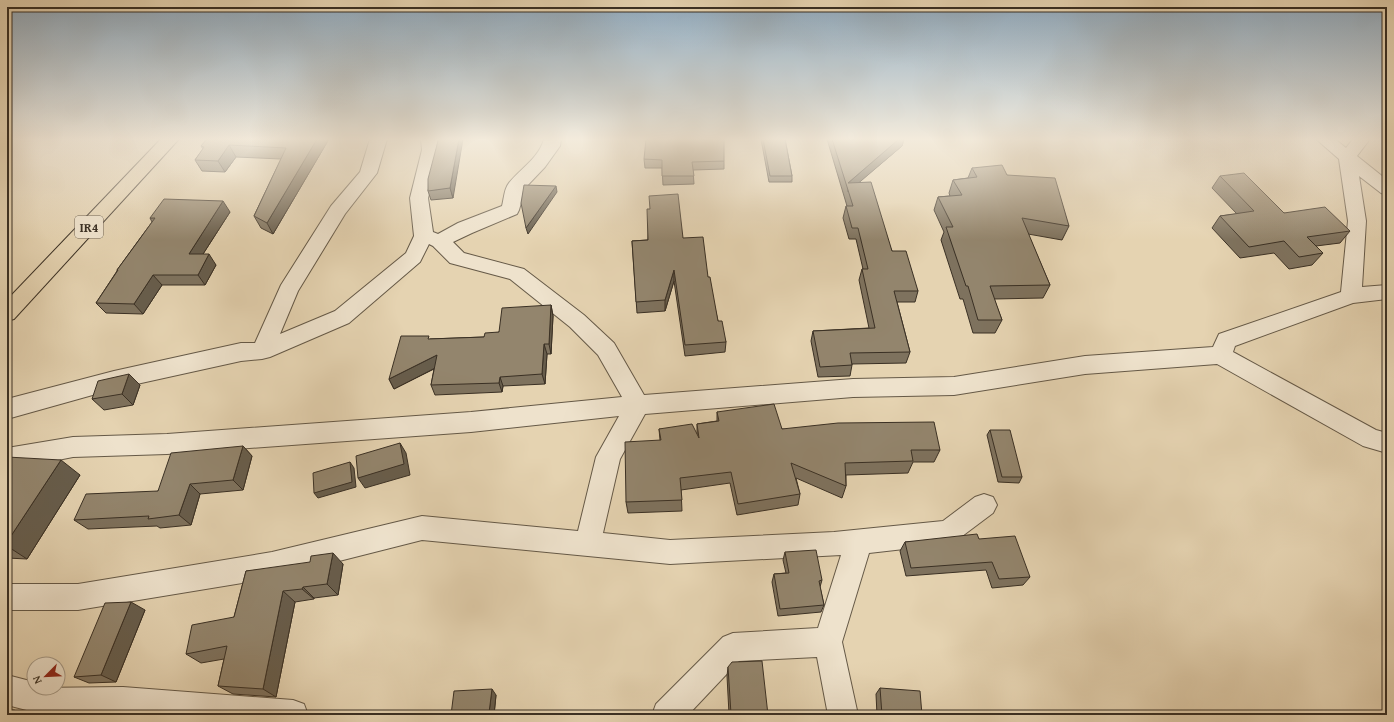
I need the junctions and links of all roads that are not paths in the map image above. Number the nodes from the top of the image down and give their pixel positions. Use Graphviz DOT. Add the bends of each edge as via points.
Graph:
graph roads {
  1 [pos="139,173"];
  2 [pos="368,173"];
  3 [pos="425,173"];
  4 [pos="529,173"];
  5 [pos="1349,173"];
  6 [pos="1367,173"];
  7 [pos="1387,189"];
  8 [pos="432,238"];
  9 [pos="1387,292"];
  10 [pos="1352,296"];
  11 [pos="7,313"];
  12 [pos="262,351"];
  13 [pos="1220,355"];
  14 [pos="638,405"];
  15 [pos="7,409"];
  16 [pos="1387,443"];
  17 [pos="7,459"];
  18 [pos="984,505"];
  19 [pos="859,541"];
  20 [pos="588,544"];
  21 [pos="7,597"];
  22 [pos="828,642"];
  23 [pos="7,690"];
  24 [pos="57,709"];
  25 [pos="293,715"];
  26 [pos="667,715"];
  27 [pos="843,715"];
  1 -- 11 [label="main road, IR4"];
  2 -- 12 [label="street" via="338,210 288,290"];
  3 -- 8 [label="street" via="419,198"];
  4 -- 8 [label="street" via="516,186 510,210"];
  5 -- 10 [label="street" via="1357,221"];
  6 -- 7 [label="street"];
  8 -- 12 [label="street" via="342,316"];
  8 -- 14 [label="street" via="457,258 517,274 576,321 606,349"];
  9 -- 10 [label="street"];
  10 -- 13 [label="street" via="1227,340"];
  12 -- 15 [label="street" via="241,352 114,380"];
  13 -- 14 [label="street" via="1085,365 954,386 853,388"];
  13 -- 16 [label="street" via="1371,439"];
  14 -- 17 [label="street" via="463,423 167,444 73,447"];
  14 -- 20 [label="street" via="608,457"];
  18 -- 19 [label="street" via="948,532"];
  19 -- 20 [label="street" via="670,552"];
  19 -- 22 [label="street"];
  20 -- 21 [label="street" via="422,528 256,568 78,597"];
  22 -- 26 [label="street" via="733,647"];
  22 -- 27 [label="street"];
  23 -- 24 [label="street"];
  24 -- 25 [label="street" via="123,702"];
}
